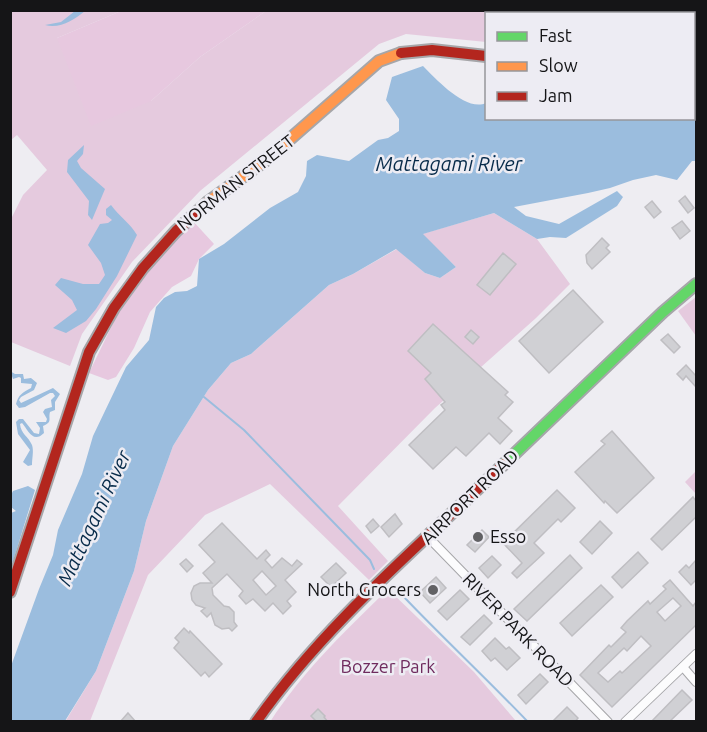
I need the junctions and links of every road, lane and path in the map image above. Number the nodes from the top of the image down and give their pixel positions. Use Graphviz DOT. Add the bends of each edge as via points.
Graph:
graph roads {
  1 [pos="485,56"];
  2 [pos="696,284"];
  3 [pos="429,538"];
  4 [pos="10,592"];
  5 [pos="696,654"];
  6 [pos="682,667"];
  7 [pos="696,682"];
  8 [pos="256,722"];
  9 [pos="608,722"];
  10 [pos="625,722"];
  1 -- 4 [label="street, NORMAN STREET" via="413,49 379,61 288,142 179,226 145,263 104,321 89,352"];
  2 -- 3 [label="street, AIRPORT ROAD"];
  3 -- 8 [label="street, AIRPORT ROAD" via="323,638"];
  3 -- 9 [label="street, RIVER PARK ROAD"];
  5 -- 6 [label="street"];
  6 -- 7 [label="street"];
  6 -- 10 [label="street"];
}
